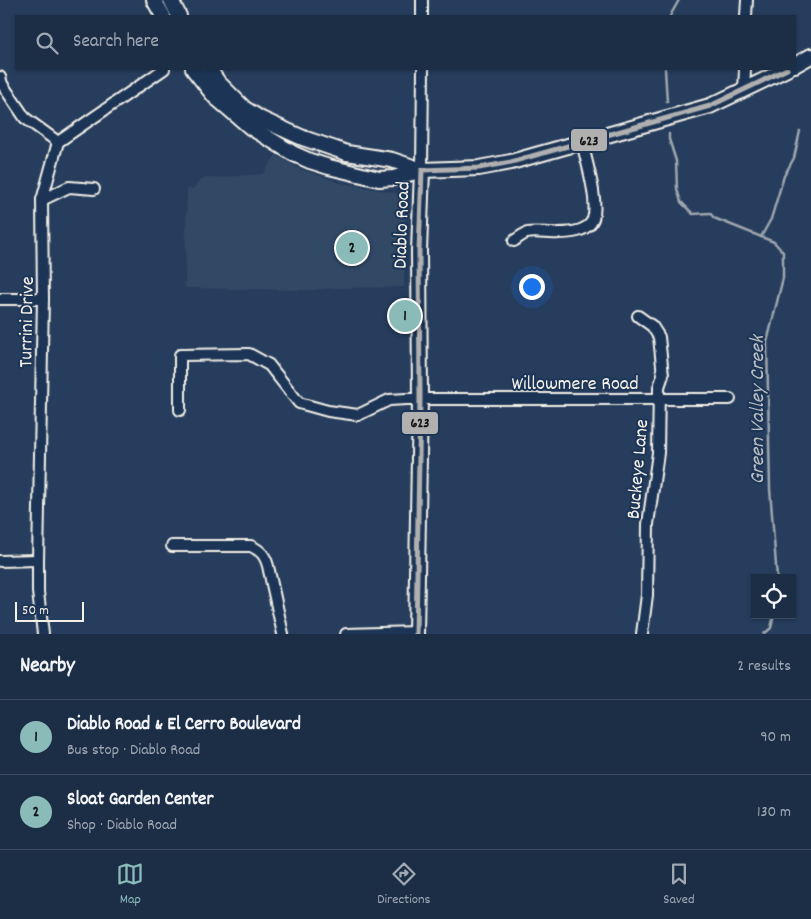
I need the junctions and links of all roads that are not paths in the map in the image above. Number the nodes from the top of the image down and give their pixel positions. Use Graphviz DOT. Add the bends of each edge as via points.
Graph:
graph roads {
  1 [pos="154,0"];
  2 [pos="171,0"];
  3 [pos="422,0"];
  4 [pos="747,0"];
  5 [pos="162,15"];
  6 [pos="178,15"];
  7 [pos="422,15"];
  8 [pos="746,15"];
  9 [pos="811,56"];
  10 [pos="796,64"];
  11 [pos="163,70"];
  12 [pos="195,70"];
  13 [pos="210,70"];
  14 [pos="422,70"];
  15 [pos="745,70"];
  16 [pos="785,70"];
  17 [pos="0,77"];
  18 [pos="744,91"];
  19 [pos="58,142"];
  20 [pos="582,142"];
  21 [pos="422,170"];
  22 [pos="94,189"];
  23 [pos="42,200"];
  24 [pos="514,241"];
  25 [pos="0,299"];
  26 [pos="43,299"];
  27 [pos="638,316"];
  28 [pos="420,399"];
  29 [pos="659,400"];
  30 [pos="730,400"];
  31 [pos="180,410"];
  32 [pos="172,546"];
  33 [pos="38,560"];
  34 [pos="0,561"];
  35 [pos="416,633"];
  36 [pos="43,634"];
  37 [pos="282,634"];
  38 [pos="346,634"];
  39 [pos="642,634"];
  1 -- 5 [label="street"];
  2 -- 6 [label="street"];
  3 -- 7 [label="street"];
  4 -- 8 [label="street"];
  9 -- 10 [label="street"];
  11 -- 19 [label="street"];
  12 -- 21 [label="street" via="232,113 264,137 310,161 379,178 394,178"];
  13 -- 21 [label="street" via="245,109 286,130 347,154 392,160"];
  14 -- 21 [label="street"];
  15 -- 18 [label="street"];
  16 -- 18 [label="street, Diablo Road"];
  17 -- 19 [label="street" via="25,118"];
  18 -- 20 [label="street, Diablo Road" via="710,106"];
  19 -- 23 [label="street, Turrini Drive"];
  20 -- 21 [label="street, Diablo Road" via="479,168"];
  20 -- 24 [label="street" via="592,188 593,219 579,231 527,233"];
  21 -- 28 [label="street, Diablo Road"];
  22 -- 23 [label="street" via="69,187"];
  23 -- 26 [label="street, Turrini Drive"];
  25 -- 26 [label="street"];
  26 -- 33 [label="street, Turrini Drive"];
  27 -- 29 [label="street, Buckeye Lane" via="652,326 658,337 663,375"];
  28 -- 29 [label="street, Willowmere Road"];
  28 -- 31 [label="street, Willowmere Road" via="388,400 358,415 328,412 298,403 269,365 249,354 180,355"];
  28 -- 35 [label="street, Diablo Road"];
  29 -- 30 [label="street, Willowmere Road"];
  29 -- 39 [label="street, Buckeye Lane" via="658,453 648,524 647,595"];
  32 -- 37 [label="street" via="251,546 261,551 266,558"];
  33 -- 34 [label="street"];
  33 -- 36 [label="street, Turrini Drive"];
  35 -- 38 [label="street"];
}
